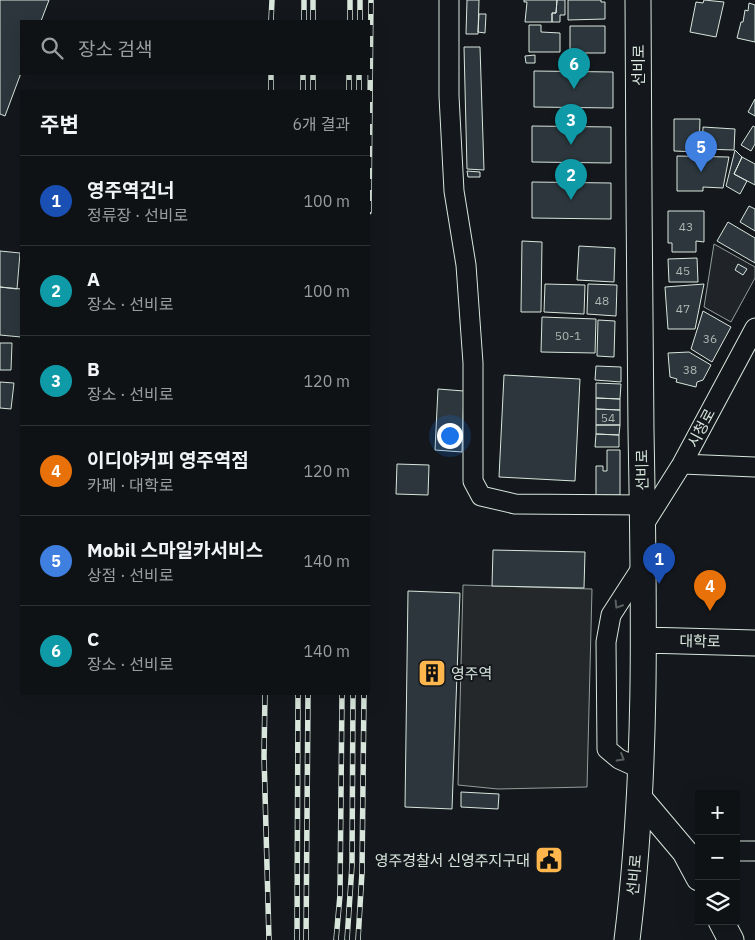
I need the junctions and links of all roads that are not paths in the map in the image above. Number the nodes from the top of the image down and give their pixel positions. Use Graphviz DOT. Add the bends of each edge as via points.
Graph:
graph roads {
  1 [pos="449,0"];
  2 [pos="638,0"];
  3 [pos="755,328"];
  4 [pos="682,464"];
  5 [pos="755,467"];
  6 [pos="643,515"];
  7 [pos="644,564"];
  8 [pos="645,640"];
  9 [pos="755,643"];
  10 [pos="641,769"];
  11 [pos="641,800"];
  12 [pos="740,851"];
  13 [pos="755,851"];
  14 [pos="692,852"];
  15 [pos="723,925"];
  16 [pos="627,940"];
  17 [pos="731,940"];
  1 -- 6 [label="street" via="449,96 454,191 466,265 473,363 473,481 481,496 515,504"];
  2 -- 6 [label="main road, 선비로"];
  3 -- 4 [label="street, 시청로"];
  4 -- 5 [label="street"];
  4 -- 6 [label="street, 시청로"];
  6 -- 7 [label="main road, 선비로"];
  7 -- 8 [label="main road, 선비로"];
  7 -- 10 [label="street, one-way" via="612,615 606,642 607,749 619,759"];
  8 -- 9 [label="main road, 대학로"];
  8 -- 10 [label="main road, 선비로"];
  10 -- 11 [label="main road, 선비로"];
  11 -- 14 [label="main road"];
  11 -- 16 [label="main road, 선비로"];
  12 -- 13 [label="street"];
  15 -- 17 [label="main road"];
}
